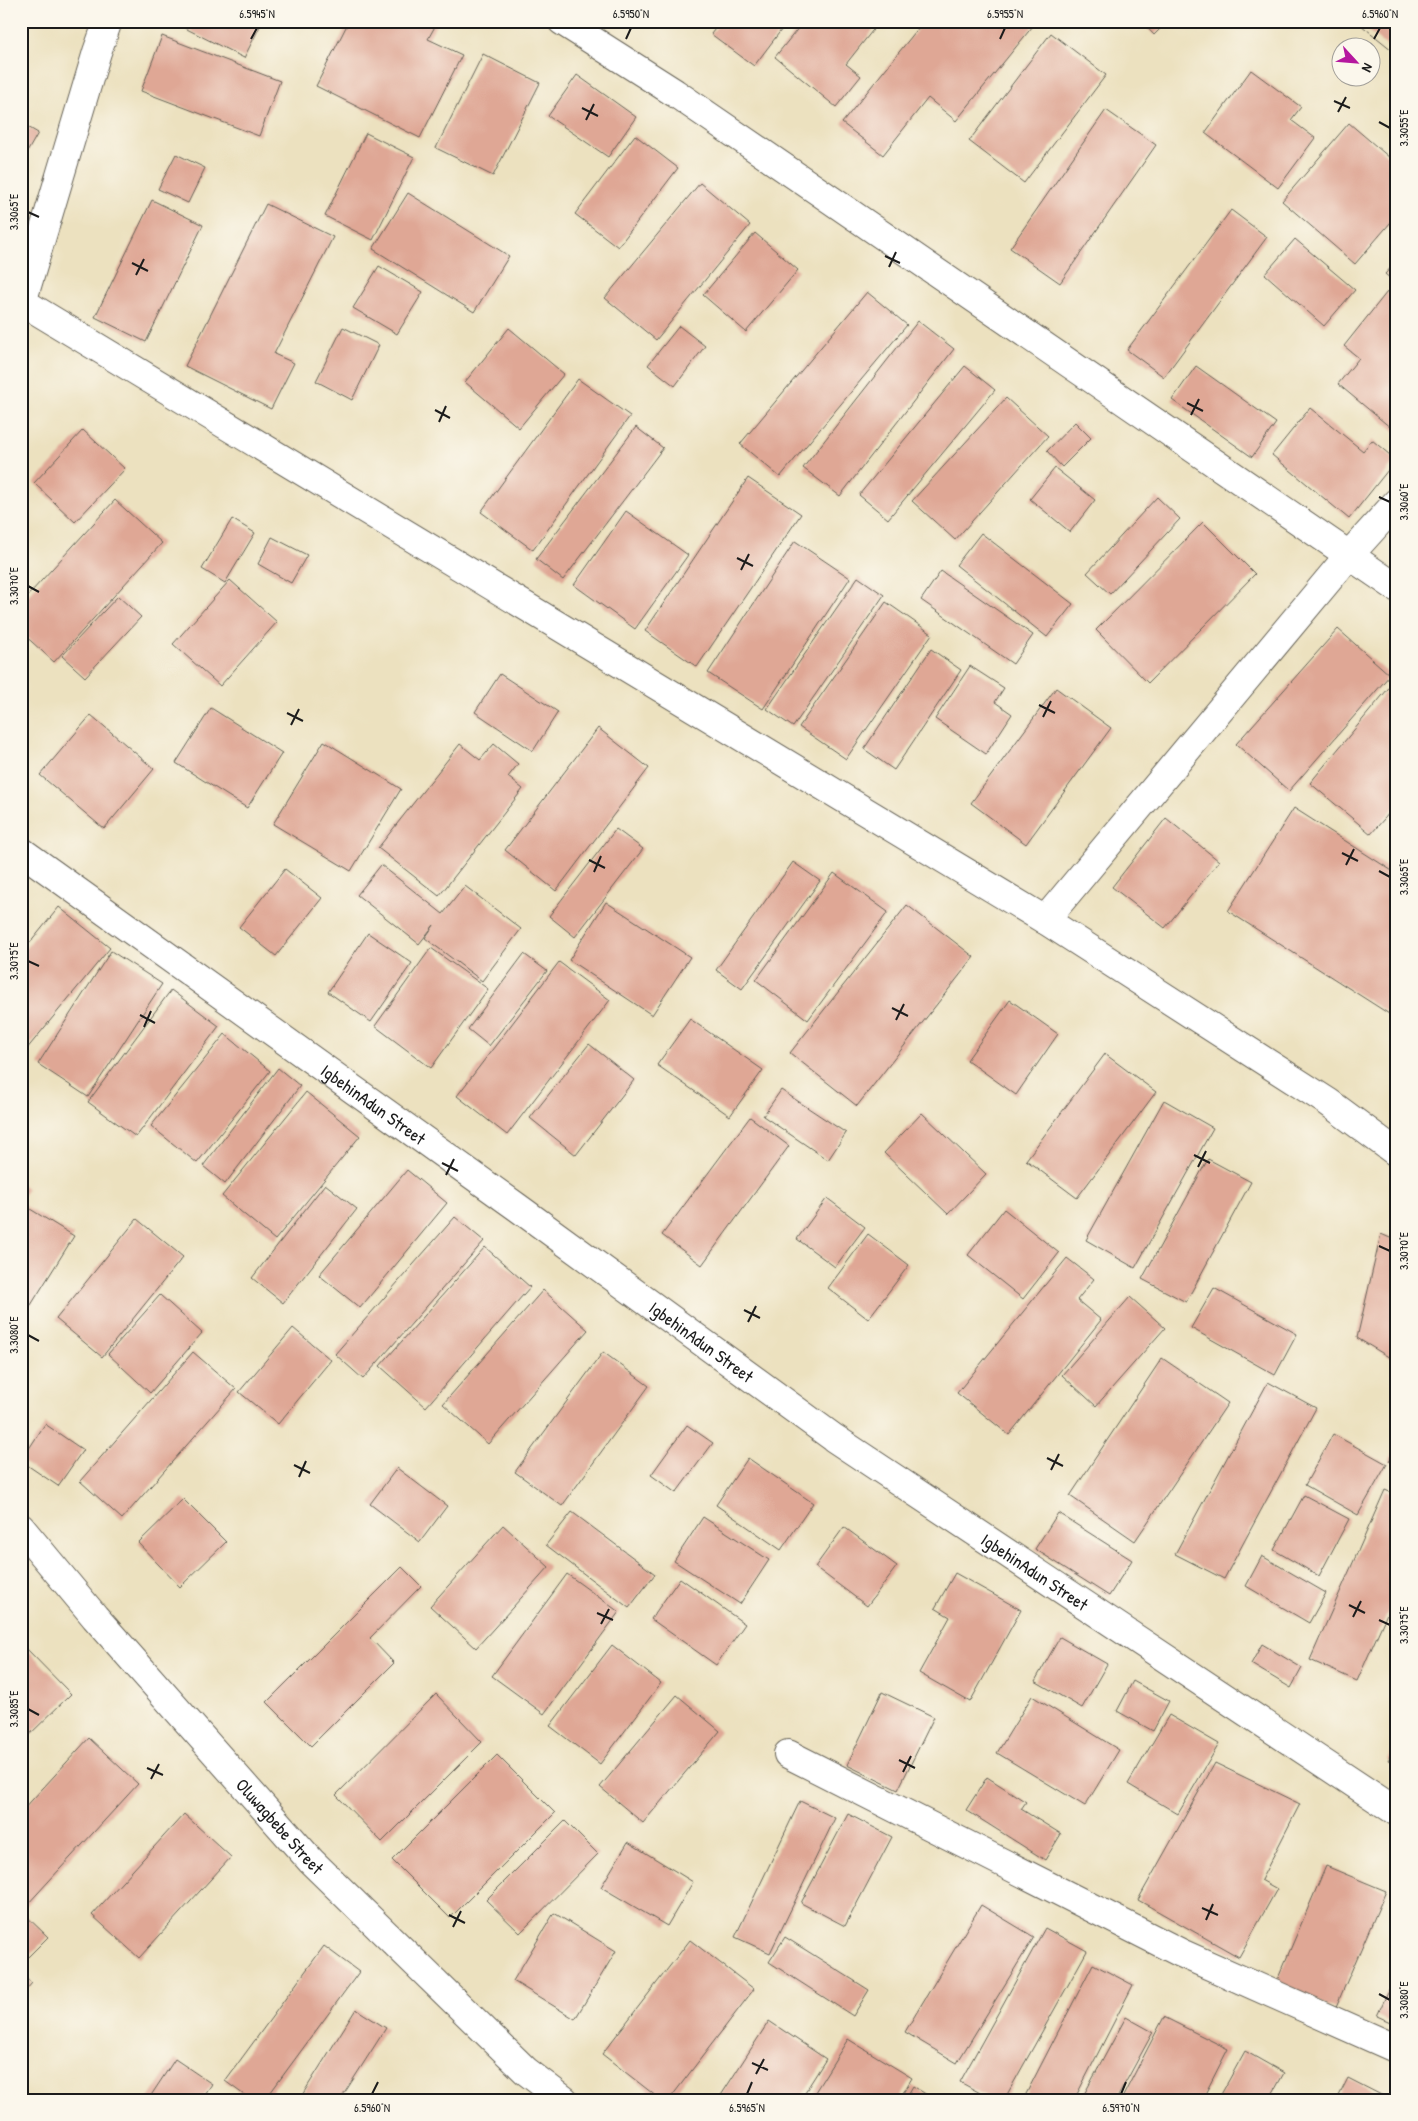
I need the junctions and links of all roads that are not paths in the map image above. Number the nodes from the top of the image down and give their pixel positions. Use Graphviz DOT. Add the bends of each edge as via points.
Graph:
graph roads {
  1 [pos="108,21"];
  2 [pos="562,21"];
  3 [pos="22,304"];
  4 [pos="1397,502"];
  5 [pos="1350,554"];
  6 [pos="1397,588"];
  7 [pos="21,851"];
  8 [pos="1045,920"];
  9 [pos="1397,1153"];
  10 [pos="21,1528"];
  11 [pos="788,1754"];
  12 [pos="1397,1812"];
  13 [pos="1397,2049"];
  14 [pos="564,2100"];
  1 -- 3 [label="street"];
  2 -- 5 [label="street" via="675,93"];
  3 -- 8 [label="street"];
  4 -- 5 [label="street"];
  5 -- 6 [label="street"];
  5 -- 8 [label="street"];
  7 -- 12 [label="street, IgbehinAdun Street" via="834,1438"];
  8 -- 9 [label="street" via="1328,1102"];
  10 -- 14 [label="street, Oluwagbebe Street" via="95,1618 311,1861 526,2071"];
  11 -- 13 [label="street" via="1182,1953"];
}
